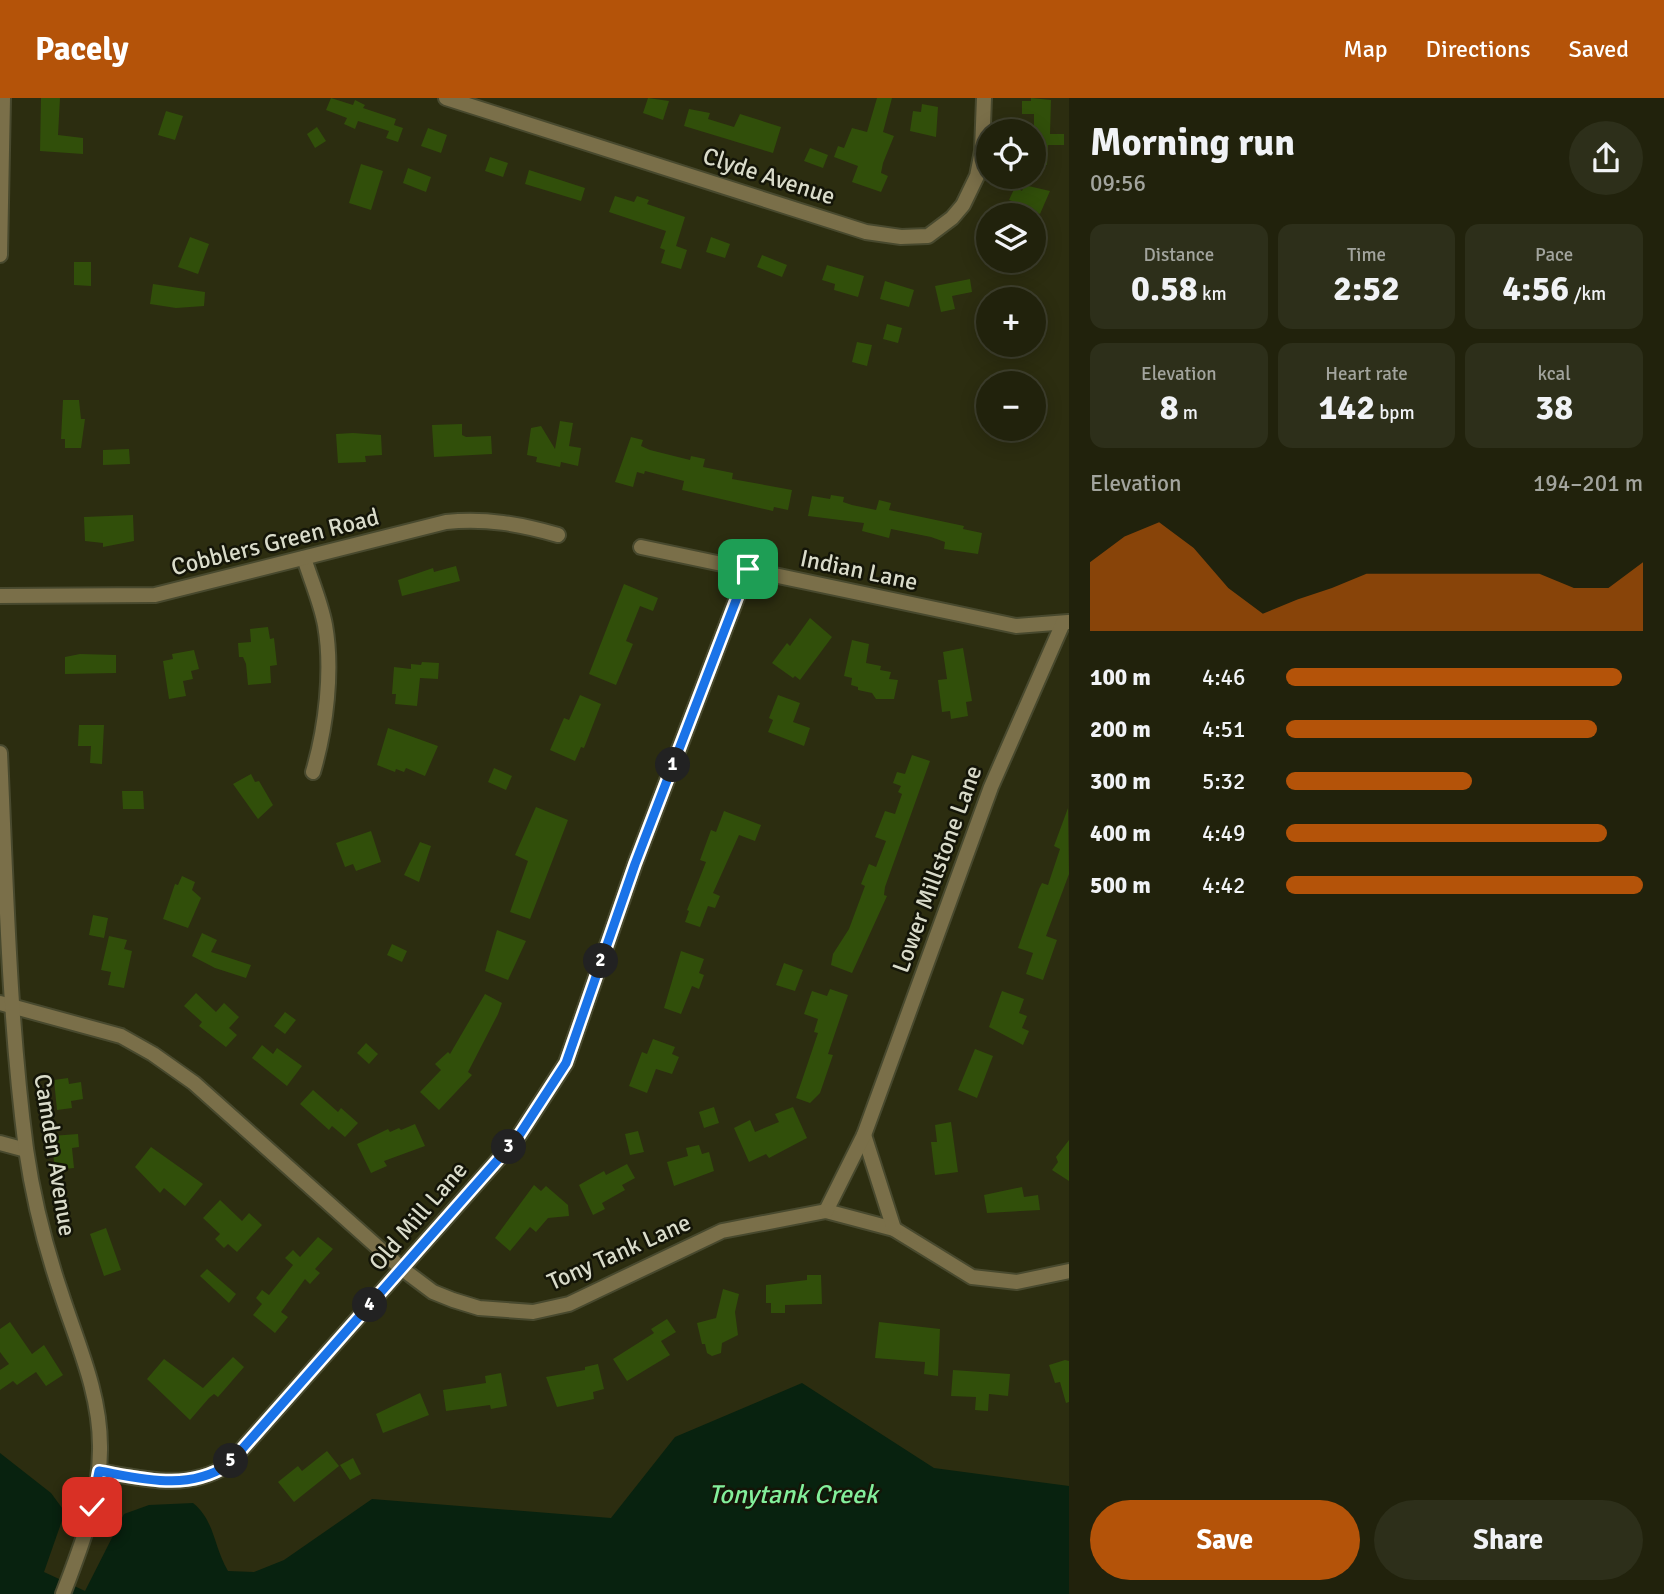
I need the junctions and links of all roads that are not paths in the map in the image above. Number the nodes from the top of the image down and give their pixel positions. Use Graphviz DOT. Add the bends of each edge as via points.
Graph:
graph roads {
  1 [pos="3,98"];
  2 [pos="446,98"];
  3 [pos="984,98"];
  4 [pos="0,255"];
  5 [pos="558,535"];
  6 [pos="640,547"];
  7 [pos="304,558"];
  8 [pos="748,569"];
  9 [pos="0,596"];
  10 [pos="1066,623"];
  11 [pos="0,753"];
  12 [pos="313,772"];
  13 [pos="2,846"];
  14 [pos="7,1005"];
  15 [pos="864,1135"];
  16 [pos="0,1143"];
  17 [pos="26,1150"];
  18 [pos="826,1211"];
  19 [pos="894,1229"];
  20 [pos="401,1268"];
  21 [pos="1069,1271"];
  22 [pos="99,1471"];
  23 [pos="63,1594"];
  1 -- 4 [label="street"];
  2 -- 3 [label="street, Clyde Avenue" via="866,232 901,237 928,236 963,205 980,163"];
  5 -- 7 [label="street, Cobblers Green Road" via="474,519 419,527"];
  6 -- 8 [label="street, Indian Lane"];
  7 -- 9 [label="street, Cobblers Green Road" via="155,595"];
  7 -- 12 [label="street" via="328,645"];
  8 -- 10 [label="street, Indian Lane" via="1016,626"];
  8 -- 20 [label="street, Old Mill Lane" via="635,864 566,1063 518,1137"];
  10 -- 15 [label="street, Lower Millstone Lane" via="990,787"];
  11 -- 13 [label="street, Camden Avenue"];
  13 -- 14 [label="street, Camden Avenue"];
  14 -- 17 [label="street, Camden Avenue"];
  14 -- 20 [label="street, Tony Tank Lane" via="121,1035 153,1054 194,1083"];
  15 -- 18 [label="street, Lower Millstone Lane"];
  15 -- 19 [label="street"];
  16 -- 17 [label="street"];
  17 -- 22 [label="street, Camden Avenue" via="41,1229 89,1374 99,1422"];
  18 -- 19 [label="street, Tony Tank Lane"];
  18 -- 20 [label="street, Tony Tank Lane" via="722,1231 569,1304 533,1312 479,1308 453,1300 433,1292"];
  19 -- 21 [label="street, Tony Tank Lane" via="972,1277 1017,1282"];
  20 -- 22 [label="street, Old Mill Lane" via="228,1465 191,1481 155,1481"];
  22 -- 23 [label="street, Camden Avenue"];
}
